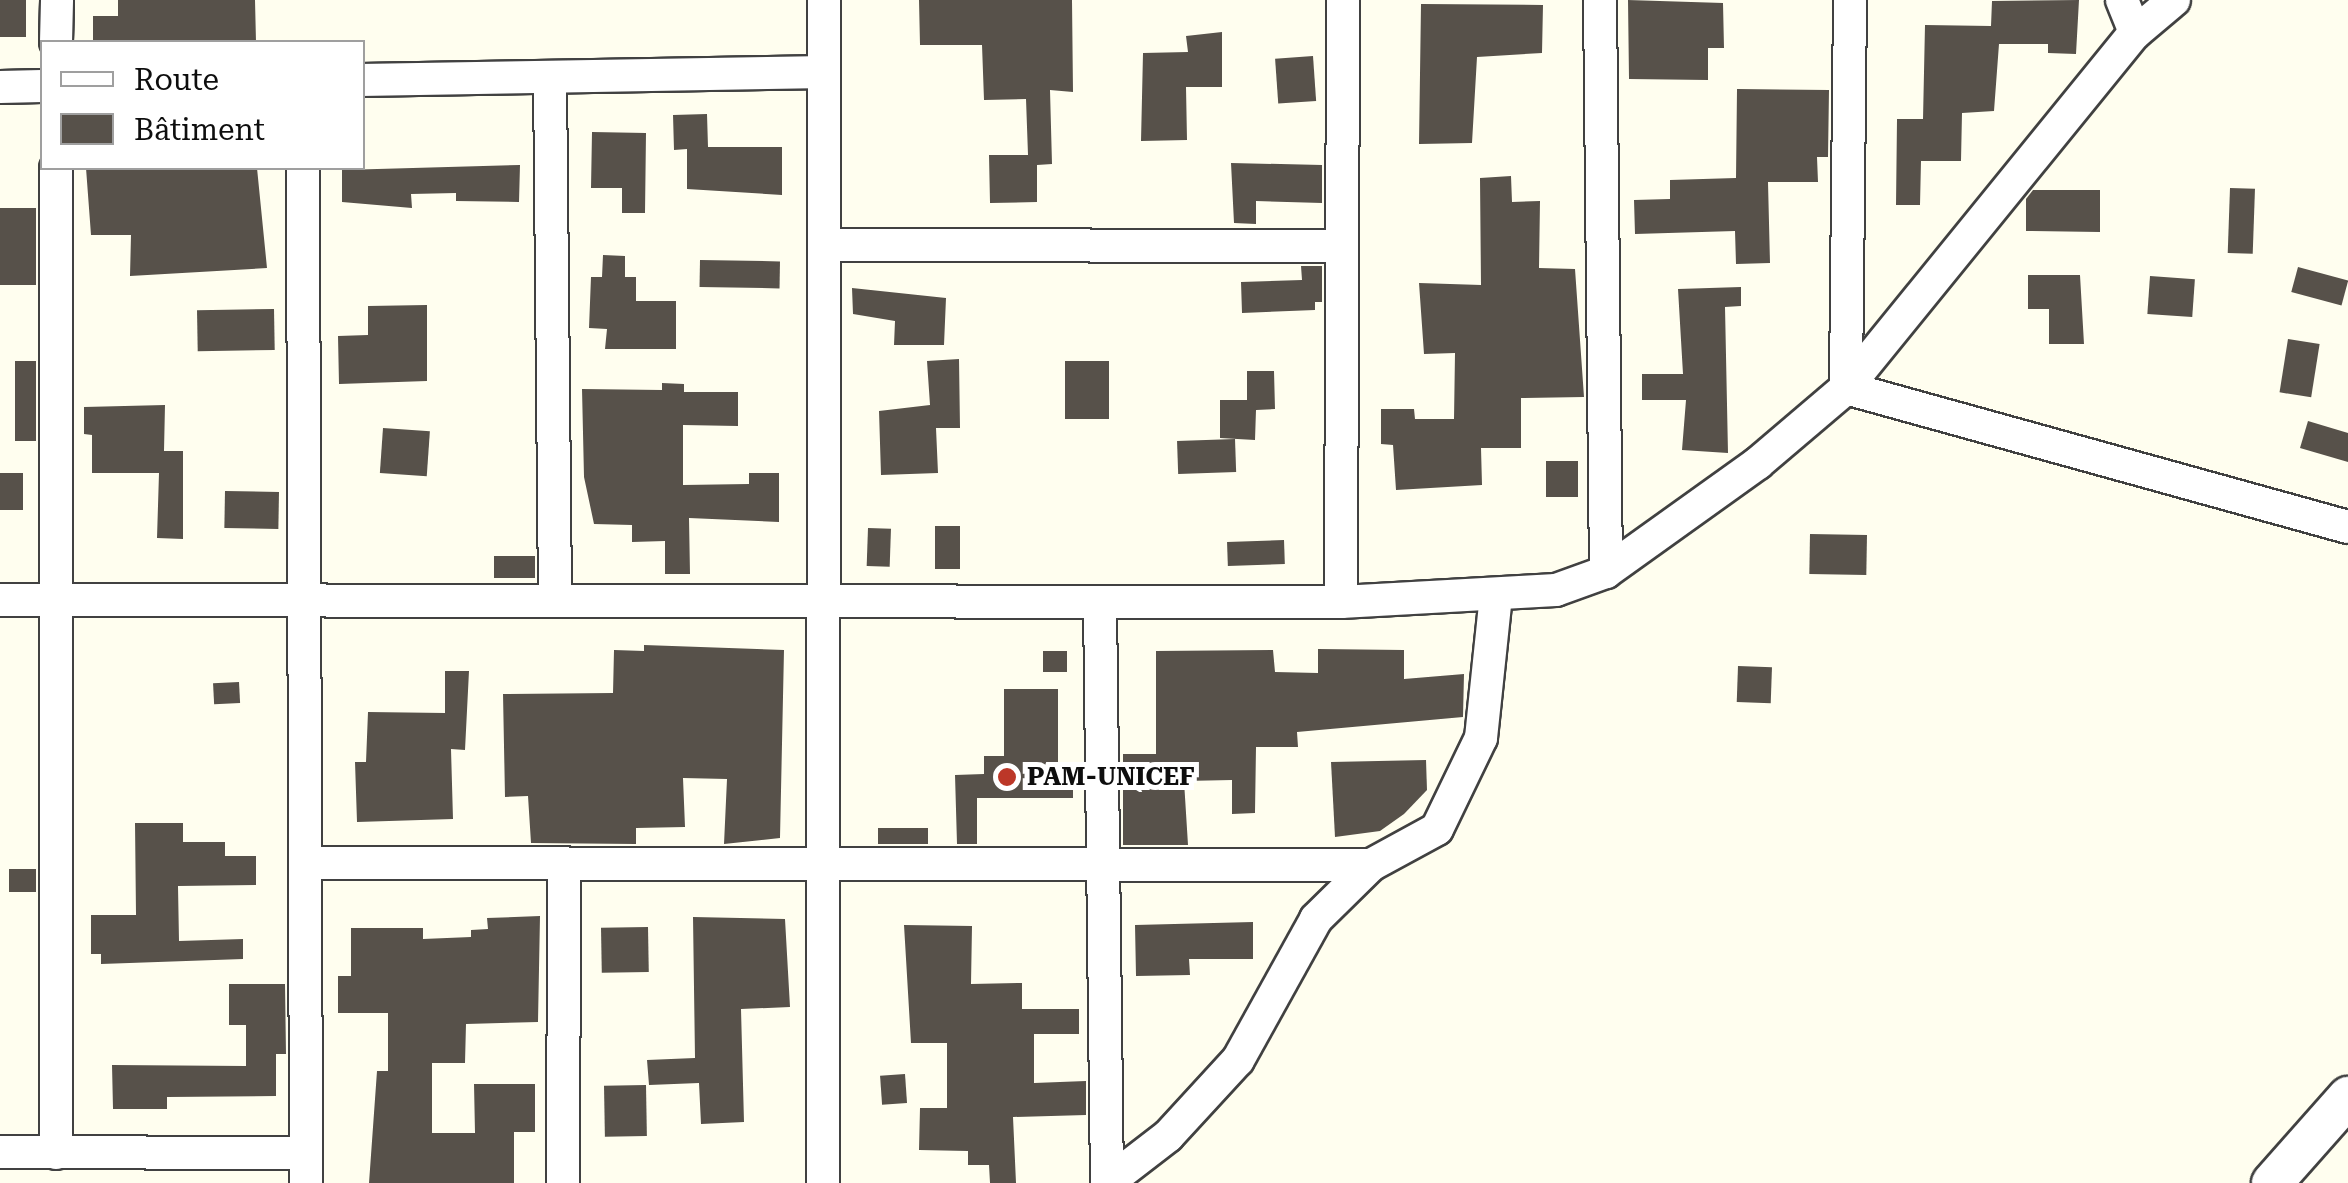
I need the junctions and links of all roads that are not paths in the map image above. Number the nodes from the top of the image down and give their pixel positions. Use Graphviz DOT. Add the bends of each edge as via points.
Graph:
graph roads {
  1 [pos="57,0"];
  2 [pos="824,0"];
  3 [pos="1343,0"];
  4 [pos="1600,0"];
  5 [pos="1850,0"];
  6 [pos="2122,0"];
  7 [pos="2174,0"];
  8 [pos="2135,33"];
  9 [pos="56,40"];
  10 [pos="824,72"];
  11 [pos="550,76"];
  12 [pos="365,80"];
  13 [pos="0,86"];
  14 [pos="40,86"];
  15 [pos="56,170"];
  16 [pos="303,170"];
  17 [pos="826,245"];
  18 [pos="1342,246"];
  19 [pos="1846,388"];
  20 [pos="2348,528"];
  21 [pos="1606,572"];
  22 [pos="1496,595"];
  23 [pos="0,600"];
  24 [pos="54,600"];
  25 [pos="304,600"];
  26 [pos="555,602"];
  27 [pos="823,602"];
  28 [pos="1100,602"];
  29 [pos="1341,602"];
  30 [pos="304,863"];
  31 [pos="564,863"];
  32 [pos="1370,865"];
  33 [pos="822,867"];
  34 [pos="1100,867"];
  35 [pos="2348,1096"];
  36 [pos="0,1152"];
  37 [pos="56,1152"];
  38 [pos="306,1168"];
  39 [pos="563,1183"];
  40 [pos="823,1183"];
  41 [pos="1107,1183"];
  42 [pos="2272,1183"];
  1 -- 9 [label="street"];
  2 -- 10 [label="street"];
  3 -- 18 [label="street"];
  4 -- 21 [label="street"];
  5 -- 19 [label="street"];
  6 -- 8 [label="street"];
  7 -- 8 [label="street"];
  8 -- 19 [label="street"];
  10 -- 11 [label="street"];
  10 -- 17 [label="street"];
  11 -- 12 [label="street"];
  11 -- 26 [label="street"];
  13 -- 14 [label="street"];
  15 -- 24 [label="street"];
  16 -- 25 [label="street"];
  17 -- 18 [label="street"];
  17 -- 27 [label="street"];
  18 -- 29 [label="street"];
  19 -- 20 [label="street"];
  19 -- 21 [label="street" via="1758,463"];
  21 -- 22 [label="street" via="1556,590"];
  22 -- 29 [label="street"];
  22 -- 32 [label="street" via="1481,738 1438,829"];
  23 -- 24 [label="street"];
  24 -- 25 [label="street"];
  24 -- 37 [label="street"];
  25 -- 26 [label="street"];
  25 -- 30 [label="street"];
  26 -- 27 [label="street"];
  27 -- 28 [label="street"];
  27 -- 33 [label="street"];
  28 -- 29 [label="street"];
  28 -- 34 [label="street"];
  30 -- 31 [label="street"];
  30 -- 38 [label="street"];
  31 -- 33 [label="street"];
  31 -- 39 [label="street"];
  32 -- 34 [label="street"];
  32 -- 41 [label="street" via="1316,919 1238,1060 1168,1136"];
  33 -- 34 [label="street"];
  33 -- 40 [label="street"];
  34 -- 41 [label="street"];
  35 -- 42 [label="street"];
  36 -- 37 [label="street"];
  37 -- 38 [label="street"];
}
